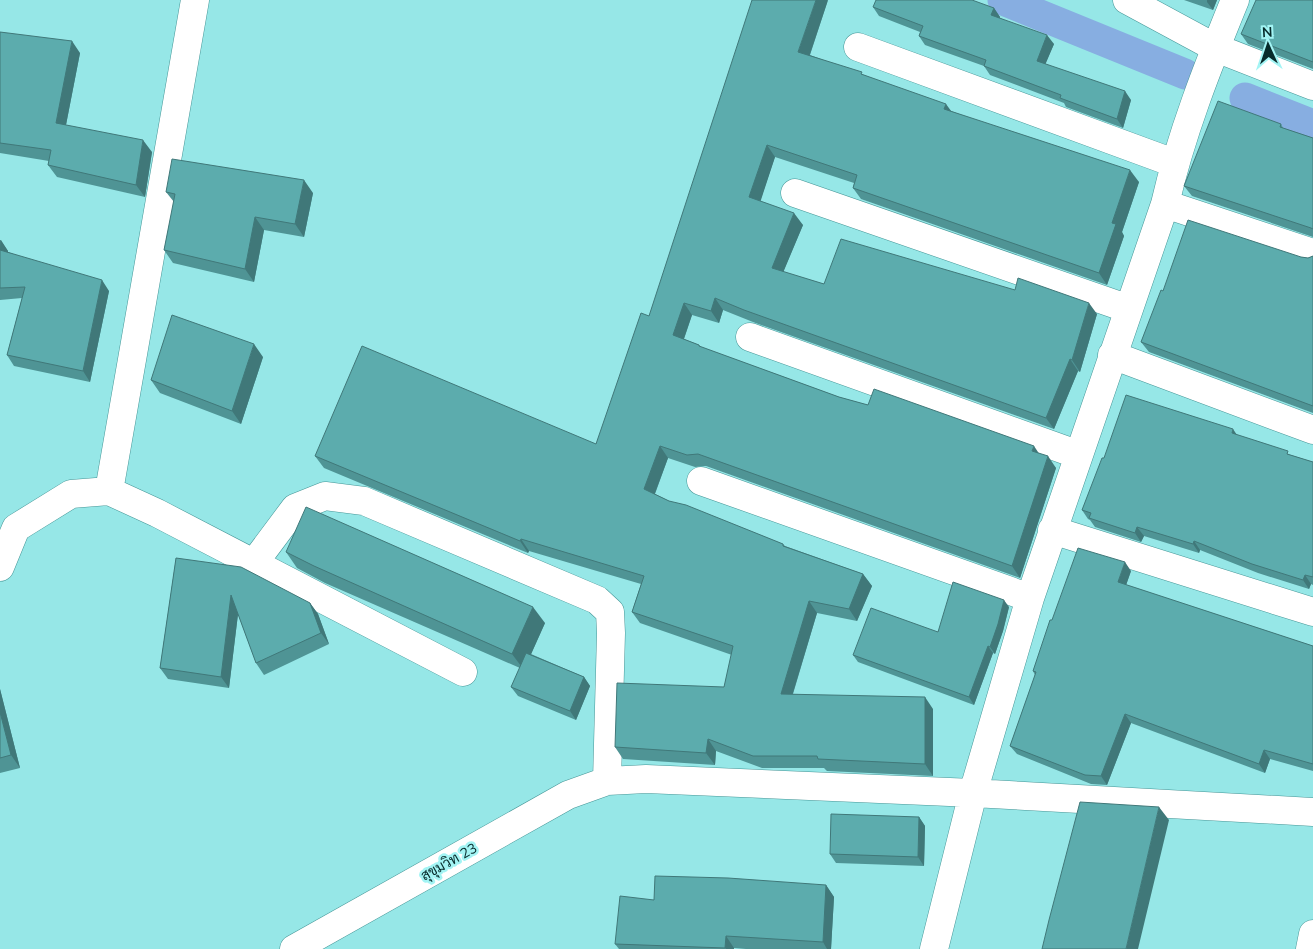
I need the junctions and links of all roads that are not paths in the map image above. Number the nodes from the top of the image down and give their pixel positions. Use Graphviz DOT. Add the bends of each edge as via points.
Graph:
graph roads {
  1 [pos="195,0"];
  2 [pos="1127,0"];
  3 [pos="1235,0"];
  4 [pos="858,47"];
  5 [pos="1216,48"];
  6 [pos="1313,86"];
  7 [pos="1174,163"];
  8 [pos="795,193"];
  9 [pos="1165,204"];
  10 [pos="1313,253"];
  11 [pos="1129,309"];
  12 [pos="750,337"];
  13 [pos="1112,355"];
  14 [pos="1313,430"];
  15 [pos="1079,455"];
  16 [pos="701,480"];
  17 [pos="109,491"];
  18 [pos="1052,530"];
  19 [pos="254,563"];
  20 [pos="0,568"];
  21 [pos="1030,598"];
  22 [pos="1313,612"];
  23 [pos="463,672"];
  24 [pos="607,781"];
  25 [pos="973,793"];
  26 [pos="1313,812"];
  27 [pos="1313,934"];
  28 [pos="294,949"];
  29 [pos="934,949"];
  30 [pos="1310,949"];
  1 -- 17 [label="street"];
  2 -- 5 [label="street"];
  3 -- 5 [label="street"];
  4 -- 7 [label="street"];
  5 -- 6 [label="street"];
  5 -- 7 [label="street"];
  7 -- 9 [label="street"];
  8 -- 11 [label="street"];
  9 -- 10 [label="street"];
  9 -- 11 [label="street"];
  11 -- 13 [label="street"];
  12 -- 15 [label="street"];
  13 -- 14 [label="street"];
  13 -- 15 [label="street"];
  15 -- 18 [label="street"];
  16 -- 21 [label="street"];
  17 -- 19 [label="street" via="157,512"];
  17 -- 20 [label="street" via="71,494 16,528"];
  18 -- 21 [label="street"];
  18 -- 22 [label="street"];
  19 -- 23 [label="street"];
  19 -- 24 [label="street" via="295,508 325,496 364,501 597,600 610,612"];
  21 -- 25 [label="street"];
  24 -- 25 [label="street, สุขุมวิท 23" via="646,779"];
  24 -- 28 [label="street, สุขุมวิท 23" via="568,796"];
  25 -- 26 [label="street, สุขุมวิท 23"];
  25 -- 29 [label="street"];
  27 -- 30 [label="street"];
}
